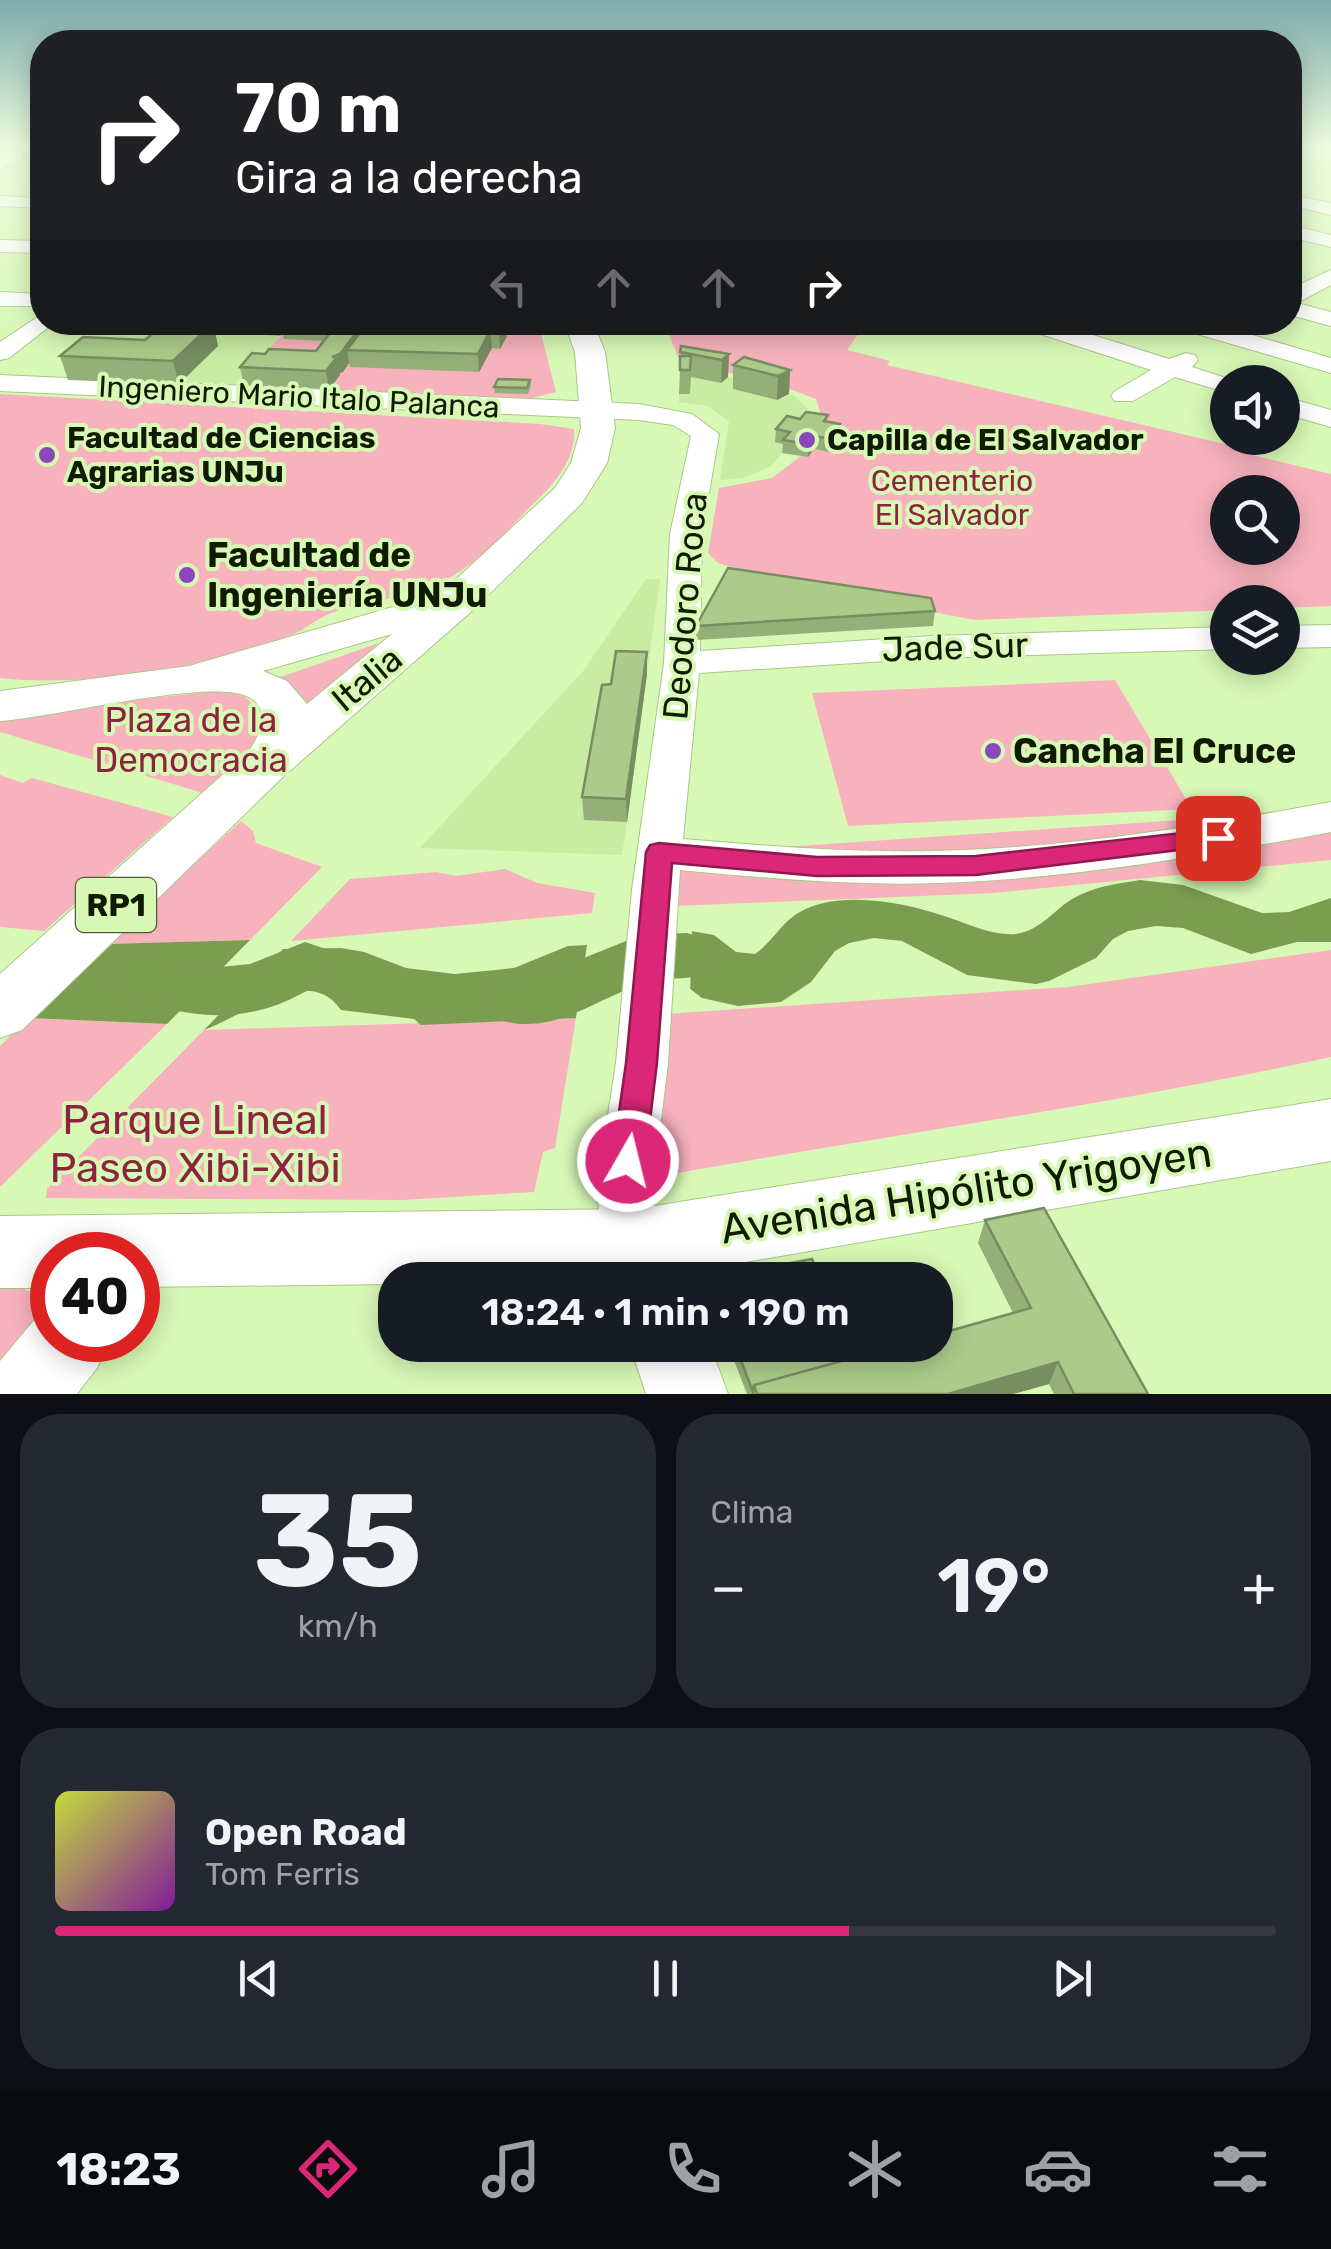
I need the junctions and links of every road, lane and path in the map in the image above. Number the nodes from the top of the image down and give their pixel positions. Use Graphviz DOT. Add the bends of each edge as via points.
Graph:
graph roads {
  1 [pos="1302,234"];
  2 [pos="1331,240"];
  3 [pos="0,246"];
  4 [pos="30,247"];
  5 [pos="1304,268"];
  6 [pos="1331,275"];
  7 [pos="1302,291"];
  8 [pos="0,299"];
  9 [pos="30,300"];
  10 [pos="1302,311"];
  11 [pos="1331,319"];
  12 [pos="30,330"];
  13 [pos="582,335"];
  14 [pos="1068,335"];
  15 [pos="1227,335"];
  16 [pos="1252,335"];
  17 [pos="0,353"];
  18 [pos="1331,366"];
  19 [pos="1172,369"];
  20 [pos="1210,381"];
  21 [pos="0,383"];
  22 [pos="1124,396"];
  23 [pos="598,410"];
  24 [pos="1300,410"];
  25 [pos="1331,419"];
  26 [pos="458,602"];
  27 [pos="1331,636"];
  28 [pos="1300,637"];
  29 [pos="1210,639"];
  30 [pos="682,663"];
  31 [pos="161,685"];
  32 [pos="0,706"];
  33 [pos="249,781"];
  34 [pos="1331,817"];
  35 [pos="657,871"];
  36 [pos="0,1012"];
  37 [pos="1331,1130"];
  38 [pos="0,1252"];
  39 [pos="30,1252"];
  40 [pos="160,1254"];
  41 [pos="585,1262"];
  42 [pos="641,1262"];
  43 [pos="646,1262"];
  44 [pos="51,1362"];
  45 [pos="676,1362"];
  46 [pos="26,1394"];
  47 [pos="687,1394"];
  1 -- 2 [label="street"];
  3 -- 4 [label="street"];
  5 -- 6 [label="street"];
  6 -- 7 [label="street"];
  8 -- 9 [label="street"];
  10 -- 11 [label="street"];
  12 -- 17 [label="street"];
  13 -- 23 [label="main road, Italia"];
  14 -- 19 [label="street"];
  15 -- 19 [label="street"];
  16 -- 18 [label="street"];
  19 -- 20 [label="street"];
  19 -- 22 [label="street"];
  21 -- 23 [label="street, Ingeniero Mario Italo Palanca"];
  23 -- 26 [label="main road, Italia" via="588,464 569,495"];
  23 -- 30 [label="street, Deodoro Roca" via="674,418 704,434 686,534"];
  24 -- 25 [label="street"];
  26 -- 31 [label="main road"];
  26 -- 33 [label="main road, Italia"];
  27 -- 28 [label="street"];
  29 -- 30 [label="street, Jade Sur"];
  30 -- 35 [label="street, Deodoro Roca"];
  31 -- 32 [label="main road"];
  31 -- 33 [label="main road" via="241,680 273,693 286,710 287,725"];
  33 -- 36 [label="main road, RP1"];
  34 -- 35 [label="street" via="1180,844 976,865"];
  35 -- 42 [label="street, Deodoro Roca" via="624,1193"];
  37 -- 43 [label="main road, Avenida Hipólito Yrigoyen"];
  38 -- 39 [label="main road, Avenida Hipólito Yrigoyen"];
  40 -- 41 [label="main road, Avenida Hipólito Yrigoyen"];
  44 -- 46 [label="main road"];
  45 -- 47 [label="main road"];
}
